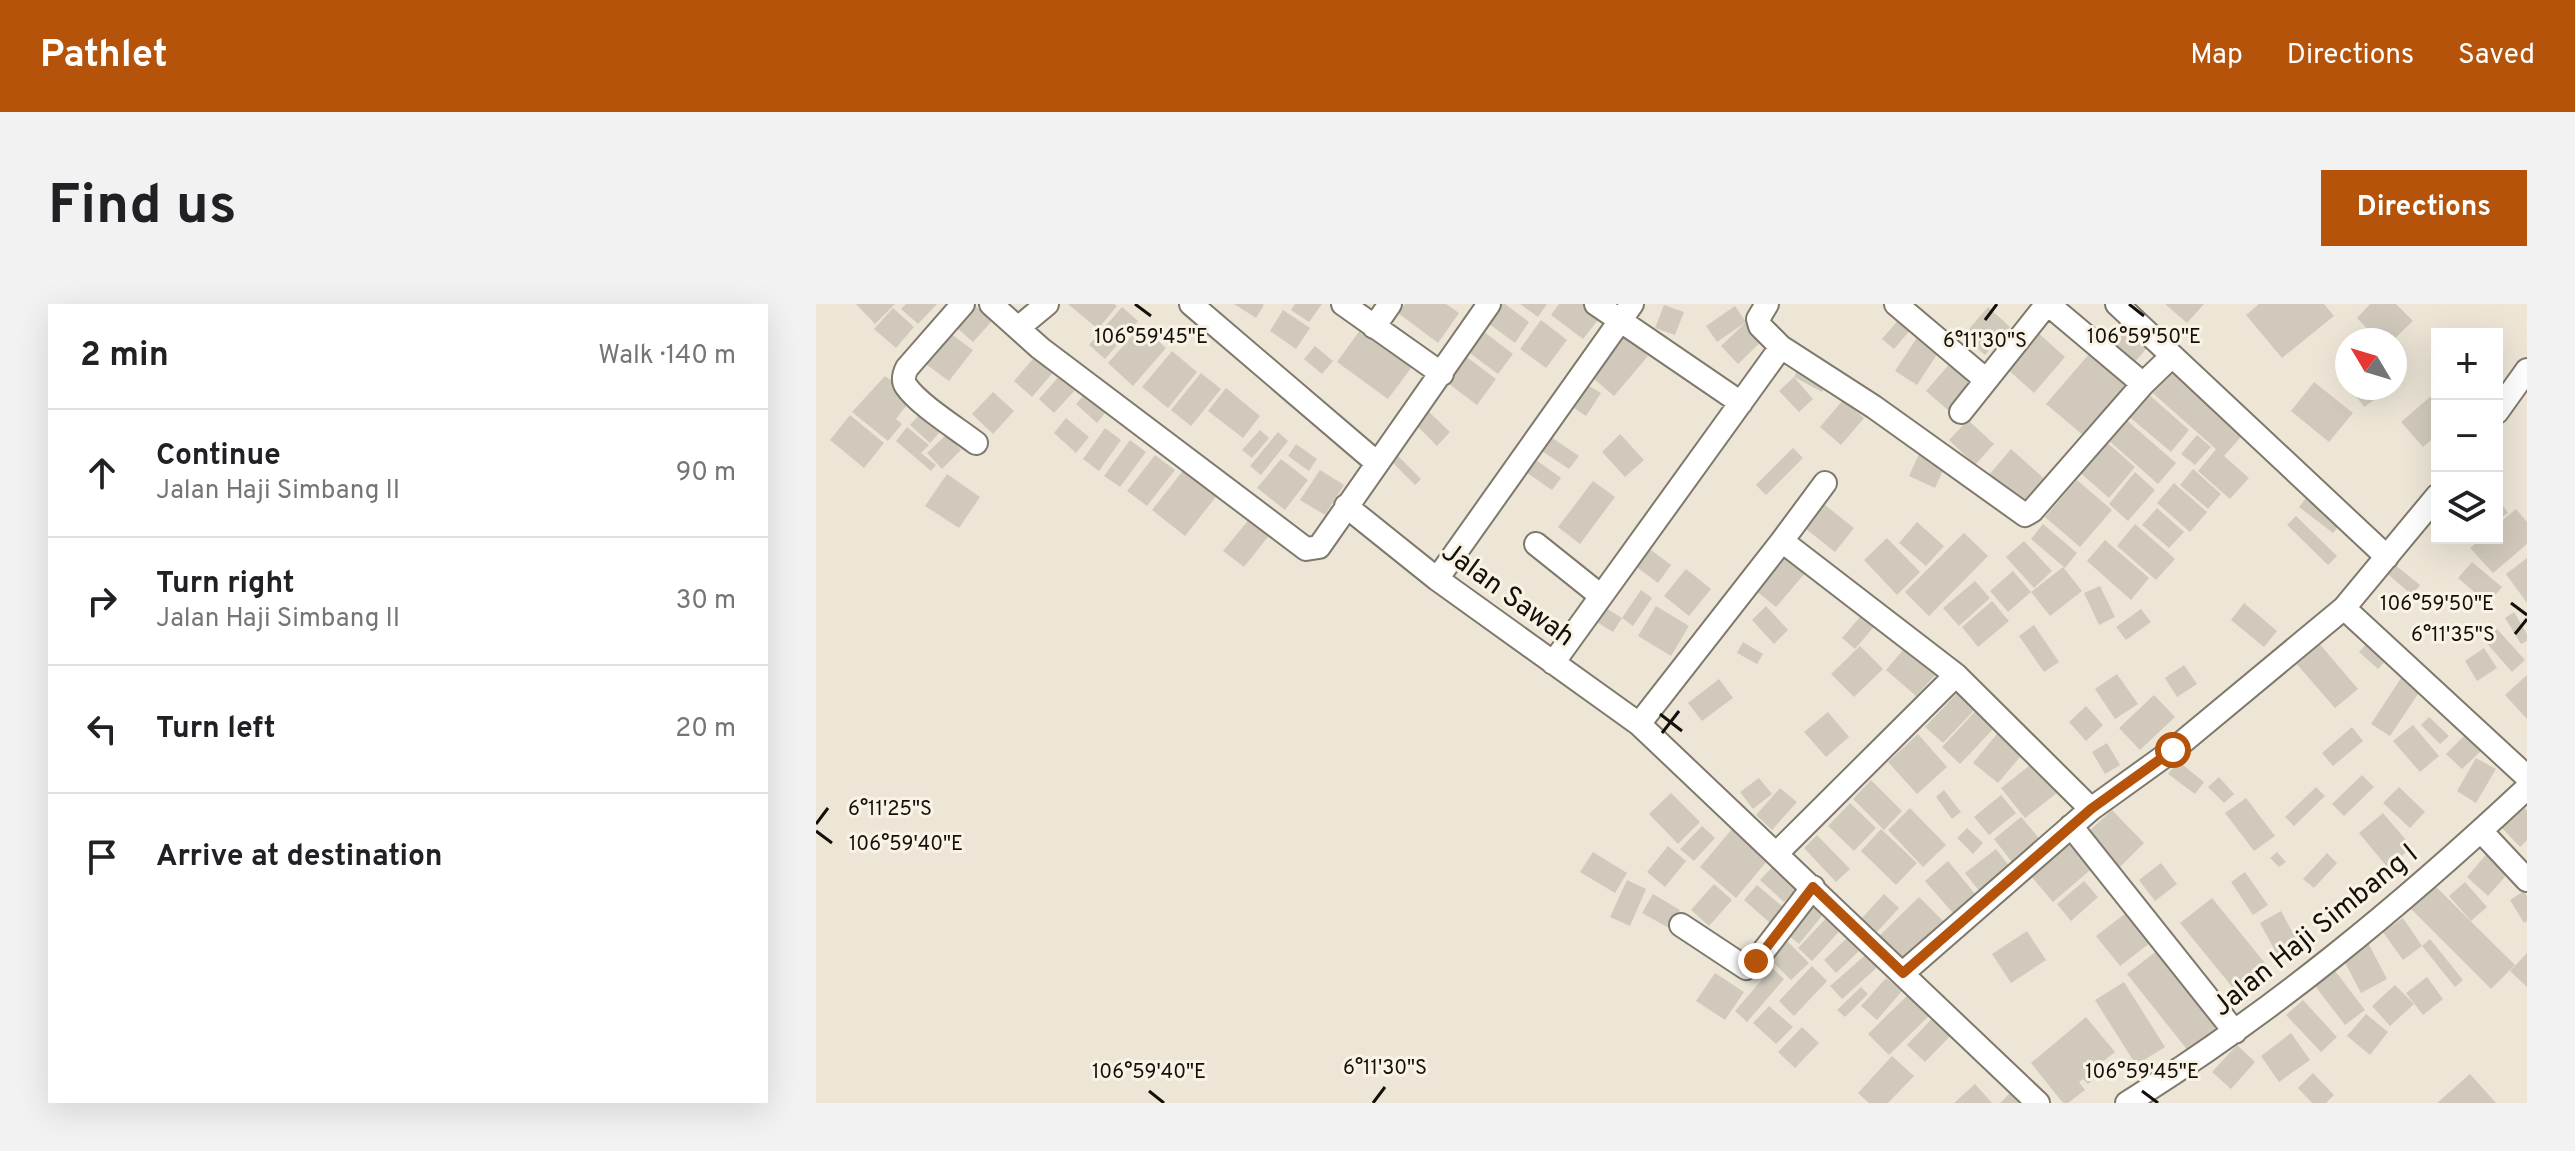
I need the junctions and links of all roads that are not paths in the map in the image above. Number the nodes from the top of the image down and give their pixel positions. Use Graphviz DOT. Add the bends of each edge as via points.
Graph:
graph roads {
  1 [pos="963,304"];
  2 [pos="991,304"];
  3 [pos="1047,304"];
  4 [pos="1191,304"];
  5 [pos="1343,304"];
  6 [pos="1390,304"];
  7 [pos="1489,304"];
  8 [pos="1596,304"];
  9 [pos="1767,304"];
  10 [pos="1896,304"];
  11 [pos="2047,304"];
  12 [pos="2129,307"];
  13 [pos="1626,313"];
  14 [pos="1374,327"];
  15 [pos="1018,328"];
  16 [pos="1781,347"];
  17 [pos="2171,357"];
  18 [pos="2527,370"];
  19 [pos="1442,374"];
  20 [pos="1986,380"];
  21 [pos="2143,384"];
  22 [pos="1741,403"];
  23 [pos="2503,404"];
  24 [pos="1961,412"];
  25 [pos="976,443"];
  26 [pos="1377,463"];
  27 [pos="1825,483"];
  28 [pos="2431,503"];
  29 [pos="1346,506"];
  30 [pos="1782,541"];
  31 [pos="1536,544"];
  32 [pos="2387,557"];
  33 [pos="1437,579"];
  34 [pos="1601,596"];
  35 [pos="2344,608"];
  36 [pos="1553,663"];
  37 [pos="1956,675"];
  38 [pos="1639,724"];
  39 [pos="2527,777"];
  40 [pos="2527,788"];
  41 [pos="2091,809"];
  42 [pos="2071,826"];
  43 [pos="2481,831"];
  44 [pos="1777,853"];
  45 [pos="2527,880"];
  46 [pos="1813,887"];
  47 [pos="1681,925"];
  48 [pos="1903,973"];
  49 [pos="2235,1032"];
  50 [pos="2038,1103"];
  51 [pos="2127,1103"];
  1 -- 25 [label="street" via="903,377 929,407"];
  2 -- 15 [label="street"];
  3 -- 15 [label="street"];
  4 -- 26 [label="street"];
  5 -- 14 [label="street"];
  6 -- 14 [label="street"];
  7 -- 19 [label="street"];
  8 -- 13 [label="street"];
  9 -- 16 [label="street" via="1758,319 1760,326"];
  10 -- 20 [label="street"];
  11 -- 20 [label="street"];
  11 -- 21 [label="street"];
  12 -- 17 [label="street"];
  13 -- 22 [label="street"];
  13 -- 33 [label="street"];
  14 -- 19 [label="street"];
  15 -- 29 [label="street" via="1306,549 1319,547"];
  16 -- 21 [label="street" via="2025,515"];
  16 -- 22 [label="street"];
  17 -- 21 [label="street"];
  17 -- 32 [label="street"];
  18 -- 23 [label="street"];
  19 -- 26 [label="street"];
  20 -- 24 [label="street"];
  22 -- 34 [label="street"];
  26 -- 29 [label="street"];
  27 -- 30 [label="street"];
  28 -- 32 [label="street"];
  29 -- 33 [label="street, Jalan Sawah"];
  30 -- 37 [label="street"];
  30 -- 38 [label="street"];
  31 -- 34 [label="street"];
  32 -- 35 [label="street"];
  33 -- 36 [label="street, Jalan Sawah"];
  34 -- 36 [label="street"];
  35 -- 39 [label="street"];
  35 -- 41 [label="street" via="2173,750"];
  36 -- 38 [label="street, Jalan Sawah"];
  37 -- 41 [label="street"];
  37 -- 44 [label="street"];
  38 -- 44 [label="street, Jalan Sawah"];
  40 -- 43 [label="street, Jalan Haji Simbang I"];
  41 -- 42 [label="street"];
  42 -- 48 [label="street"];
  42 -- 49 [label="street"];
  43 -- 45 [label="street"];
  43 -- 49 [label="street, Jalan Haji Simbang I" via="2357,940"];
  44 -- 46 [label="street, Jalan Sawah"];
  46 -- 47 [label="street" via="1746,968"];
  46 -- 48 [label="street, Jalan Sawah"];
  48 -- 50 [label="street"];
  49 -- 51 [label="street, Jalan Haji Simbang I"];
}
